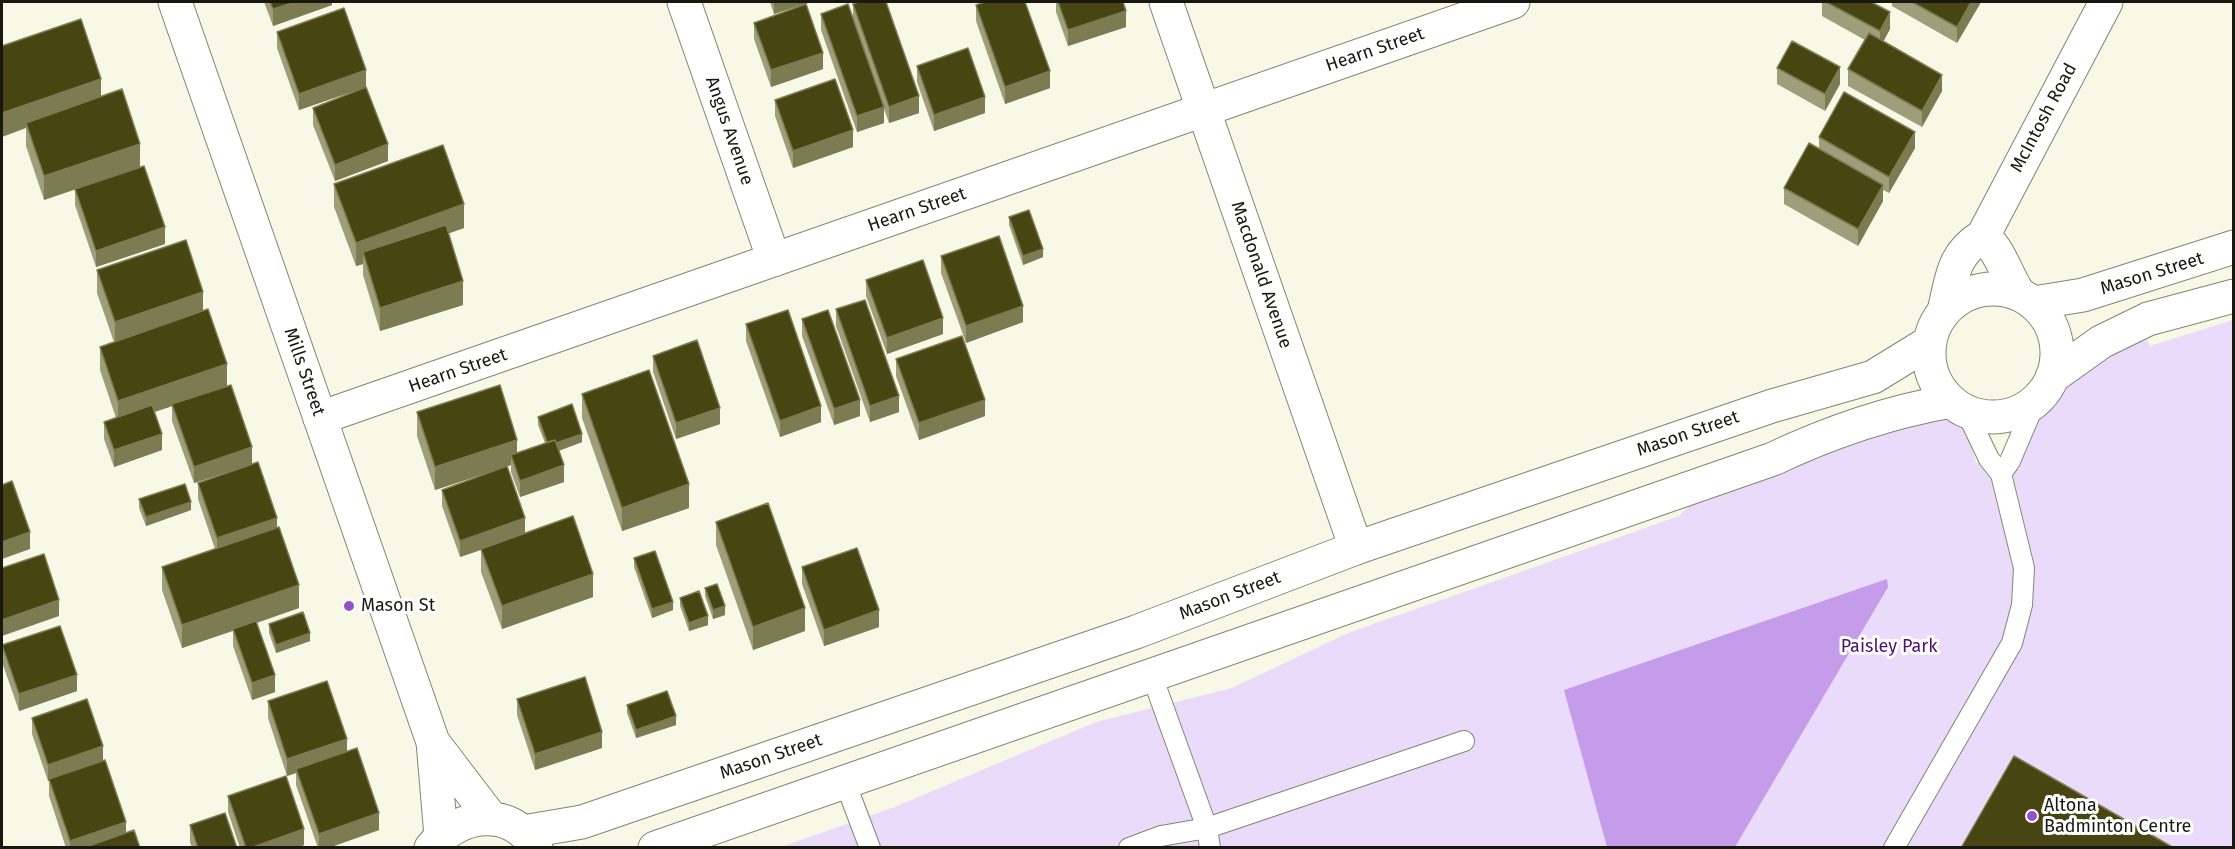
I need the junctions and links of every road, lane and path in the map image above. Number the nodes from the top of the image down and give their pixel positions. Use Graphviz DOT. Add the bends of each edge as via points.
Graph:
graph roads {
  1 [pos="175,2"];
  2 [pos="684,2"];
  3 [pos="1166,2"];
  4 [pos="1513,2"];
  5 [pos="2106,2"];
  6 [pos="1204,109"];
  7 [pos="1983,236"];
  8 [pos="2234,248"];
  9 [pos="774,260"];
  10 [pos="2234,296"];
  11 [pos="2026,299"];
  12 [pos="1944,311"];
  13 [pos="1930,342"];
  14 [pos="2044,389"];
  15 [pos="1958,406"];
  16 [pos="320,418"];
  17 [pos="2001,474"];
  18 [pos="1356,548"];
  19 [pos="1136,632"];
  20 [pos="1152,676"];
  21 [pos="1464,741"];
  22 [pos="433,742"];
  23 [pos="845,782"];
  24 [pos="491,818"];
  25 [pos="1209,838"];
  26 [pos="529,840"];
  27 [pos="436,842"];
  28 [pos="655,848"];
  29 [pos="870,848"];
  30 [pos="1129,848"];
  31 [pos="1894,848"];
  1 -- 16 [label="street, Mills Street"];
  2 -- 9 [label="street, Angus Avenue"];
  3 -- 6 [label="street, Macdonald Avenue"];
  4 -- 6 [label="street, Hearn Street"];
  5 -- 7 [label="street, McIntosh Road"];
  6 -- 9 [label="street, Hearn Street"];
  6 -- 18 [label="street, Macdonald Avenue"];
  7 -- 11 [label="street" via="1992,243 2006,277"];
  7 -- 12 [label="street, McIntosh Road" via="1963,249"];
  8 -- 11 [label="street, Mason Street" via="2083,295"];
  9 -- 16 [label="street, Hearn Street"];
  10 -- 14 [label="street" via="2148,319 2101,342"];
  11 -- 12 [label="street" via="2003,289 1987,289 1956,300"];
  11 -- 14 [label="street" via="2049,323 2057,346"];
  12 -- 13 [label="street"];
  13 -- 15 [label="street" via="1932,374 1940,389"];
  13 -- 18 [label="street, Mason Street" via="1873,377 1772,406"];
  14 -- 15 [label="street" via="2010,415 1980,416"];
  14 -- 17 [label="lane"];
  15 -- 17 [label="lane"];
  15 -- 20 [label="street" via="1888,415 1818,438 1773,459"];
  16 -- 22 [label="street, Mills Street"];
  17 -- 31 [label="lane" via="2024,568 2022,605 2013,643"];
  18 -- 19 [label="street, Mason Street"];
  19 -- 20 [label="street"];
  19 -- 26 [label="street, Mason Street"];
  20 -- 23 [label="street"];
  20 -- 25 [label="lane"];
  21 -- 25 [label="lane"];
  22 -- 24 [label="street, Mills Street"];
  22 -- 27 [label="street, Mills Street"];
  23 -- 28 [label="street"];
  23 -- 29 [label="lane"];
  24 -- 26 [label="street" via="508,823"];
  24 -- 27 [label="street" via="455,825"];
  25 -- 30 [label="lane" via="1161,836"];
}
